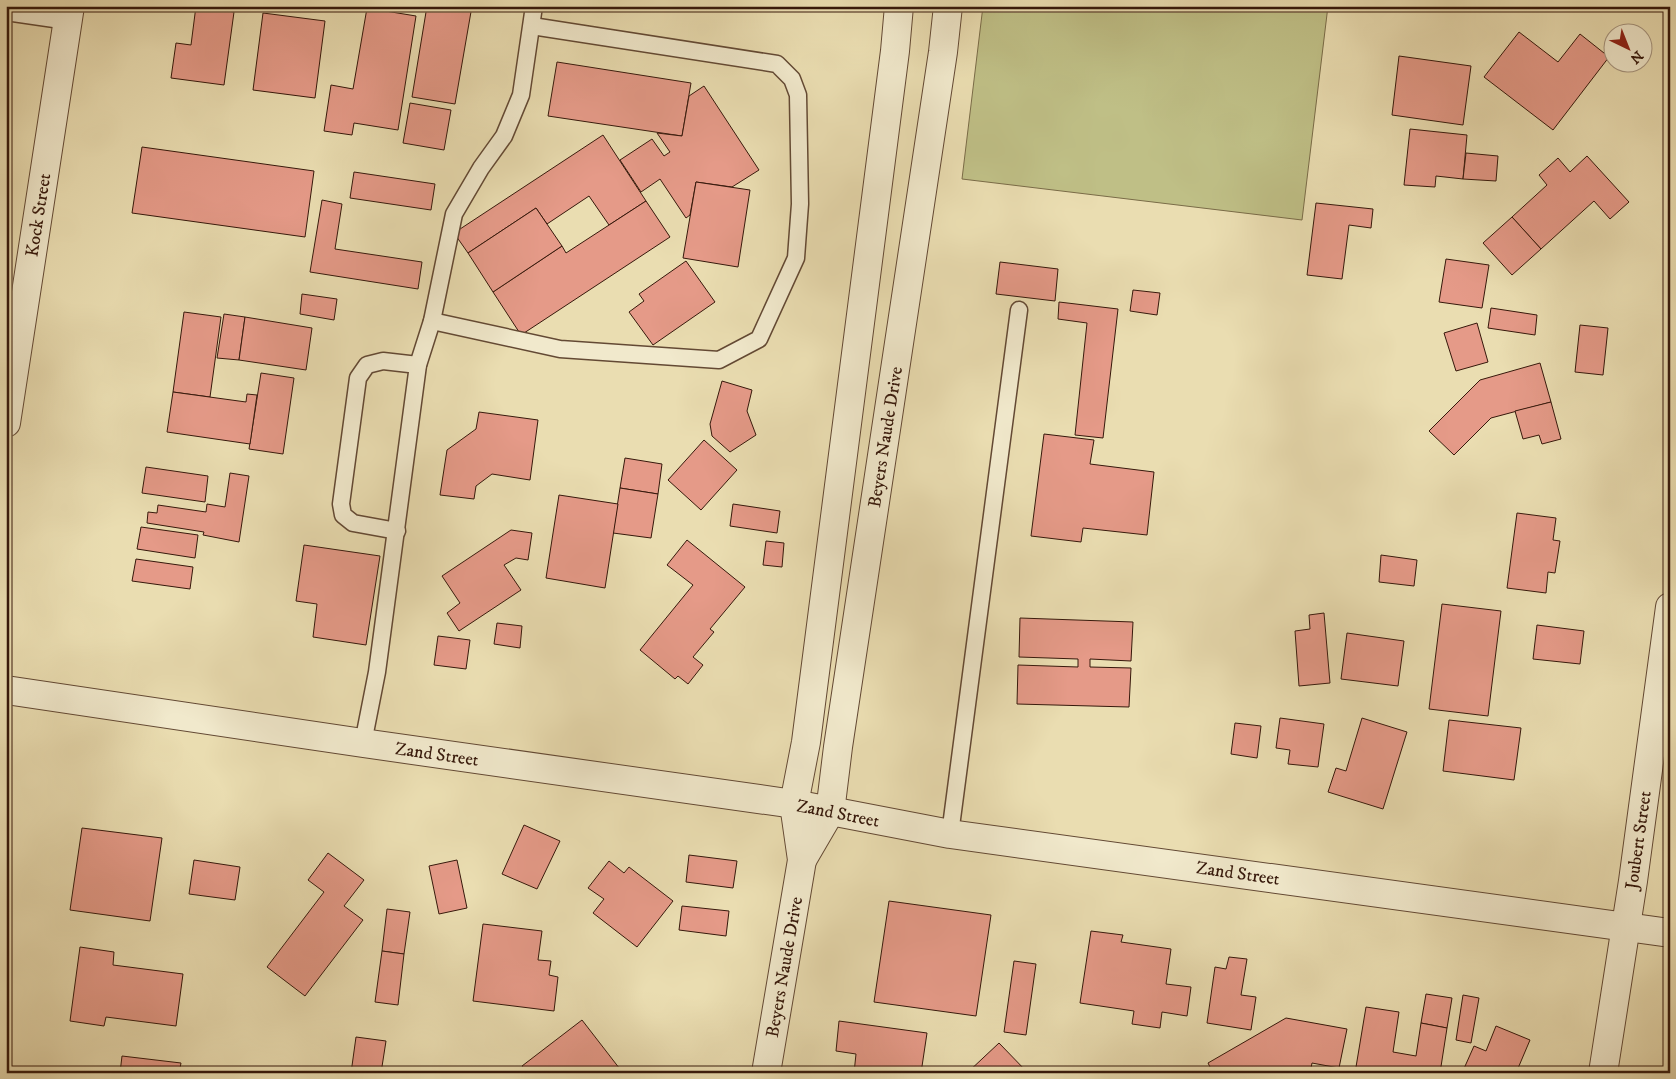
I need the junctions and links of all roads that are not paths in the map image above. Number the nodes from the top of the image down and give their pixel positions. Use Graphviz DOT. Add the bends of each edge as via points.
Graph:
graph roads {
  1 [pos="534,6"];
  2 [pos="899,6"];
  3 [pos="948,6"];
  4 [pos="6,12"];
  5 [pos="69,13"];
  6 [pos="532,26"];
  7 [pos="1019,310"];
  8 [pos="432,322"];
  9 [pos="418,365"];
  10 [pos="6,423"];
  11 [pos="397,531"];
  12 [pos="1670,607"];
  13 [pos="6,690"];
  14 [pos="363,743"];
  15 [pos="794,804"];
  16 [pos="830,812"];
  17 [pos="950,834"];
  18 [pos="802,860"];
  19 [pos="1626,927"];
  20 [pos="1670,933"];
  21 [pos="766,1073"];
  22 [pos="1603,1073"];
  1 -- 6 [label="lane"];
  2 -- 15 [label="street, Beyers Naude Drive" via="808,722"];
  3 -- 16 [label="street, Beyers Naude Drive"];
  4 -- 5 [label="lane"];
  5 -- 10 [label="street, Kock Street"];
  6 -- 8 [label="lane" via="521,95 504,136 480,168 454,214"];
  6 -- 8 [label="lane" via="777,64 792,79 798,95 800,204 796,258 759,339 719,360 560,349"];
  7 -- 17 [label="lane"];
  8 -- 9 [label="lane"];
  9 -- 11 [label="lane"];
  9 -- 11 [label="lane" via="383,361 367,365 358,378 341,504 343,515 353,523"];
  11 -- 14 [label="lane" via="377,672"];
  12 -- 19 [label="street, Joubert Street"];
  13 -- 14 [label="street, Zand Street"];
  14 -- 15 [label="street, Zand Street"];
  15 -- 16 [label="street, Zand Street"];
  15 -- 18 [label="street, Beyers Naude Drive"];
  16 -- 17 [label="street, Zand Street"];
  16 -- 18 [label="street, Beyers Naude Drive"];
  17 -- 19 [label="street, Zand Street"];
  18 -- 21 [label="street, Beyers Naude Drive"];
  19 -- 20 [label="street, Zand Street"];
  19 -- 22 [label="street, Joubert Street"];
}
